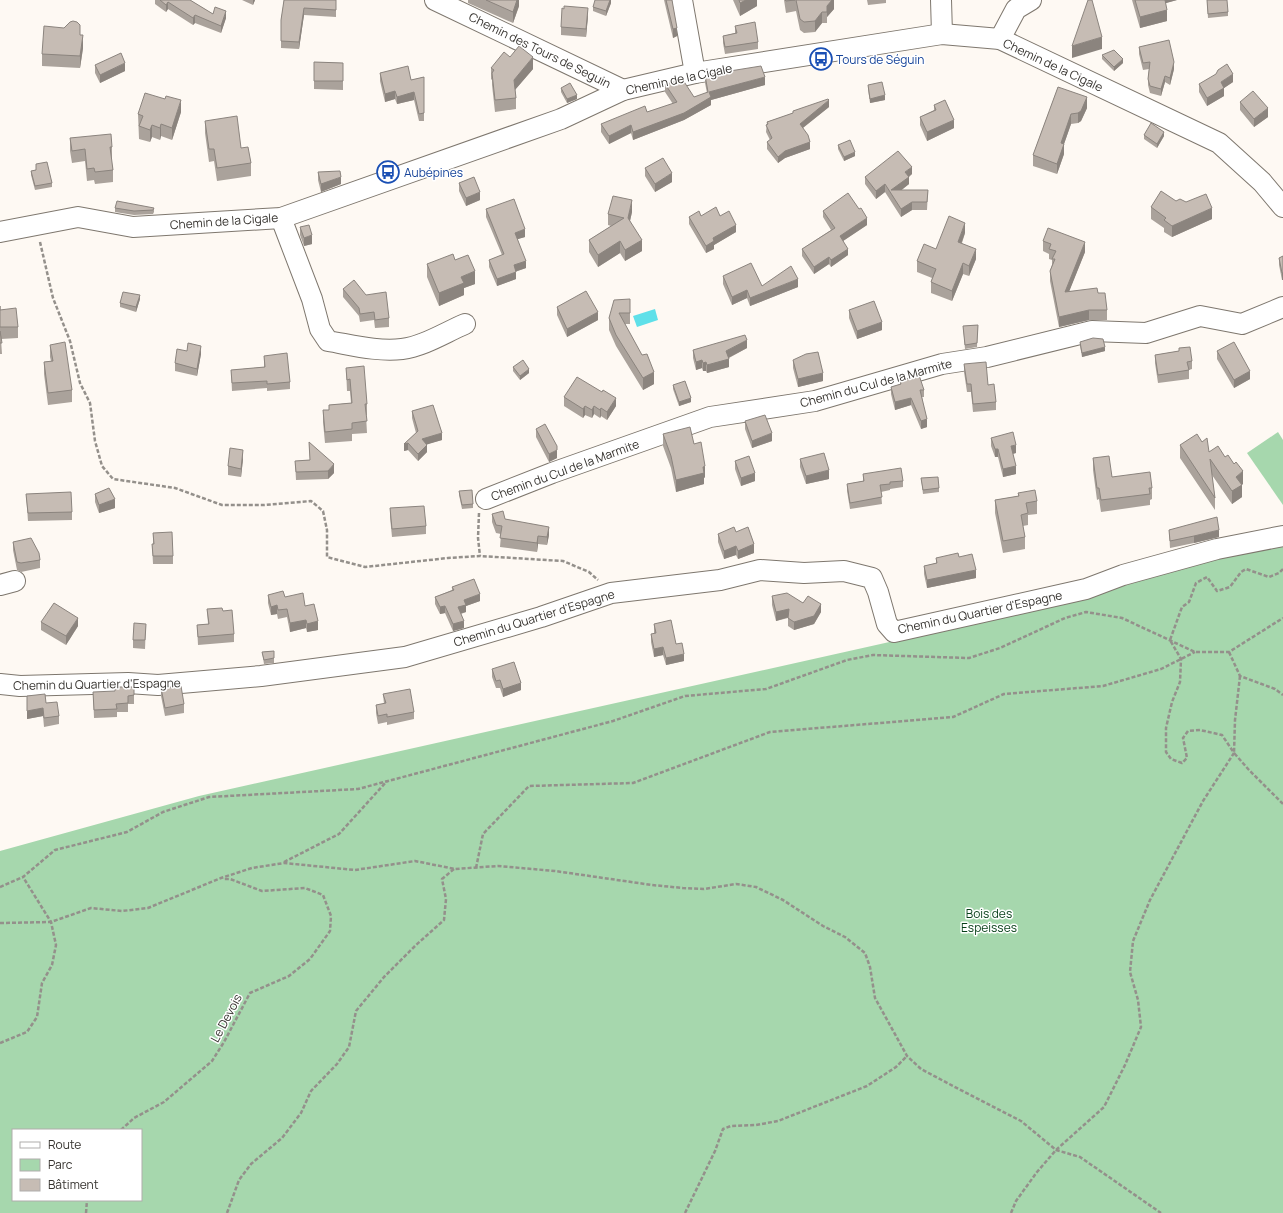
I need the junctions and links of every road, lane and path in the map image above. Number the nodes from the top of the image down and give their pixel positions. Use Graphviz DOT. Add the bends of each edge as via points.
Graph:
graph roads {
  1 [pos="435,0"];
  2 [pos="682,0"];
  3 [pos="941,0"];
  4 [pos="1030,0"];
  5 [pos="942,34"];
  6 [pos="1000,39"];
  7 [pos="695,73"];
  8 [pos="623,90"];
  9 [pos="1283,207"];
  10 [pos="281,218"];
  11 [pos="36,225"];
  12 [pos="0,232"];
  13 [pos="1283,308"];
  14 [pos="464,324"];
  15 [pos="486,499"];
  16 [pos="1283,536"];
  17 [pos="480,556"];
  18 [pos="1283,569"];
  19 [pos="611,593"];
  20 [pos="1283,618"];
  21 [pos="1170,640"];
  22 [pos="1195,652"];
  23 [pos="1229,652"];
  24 [pos="1181,659"];
  25 [pos="1240,676"];
  26 [pos="0,684"];
  27 [pos="1283,695"];
  28 [pos="1234,753"];
  29 [pos="388,781"];
  30 [pos="1283,804"];
  31 [pos="284,862"];
  32 [pos="476,868"];
  33 [pos="454,869"];
  34 [pos="23,877"];
  35 [pos="221,878"];
  36 [pos="0,887"];
  37 [pos="51,922"];
  38 [pos="0,923"];
  39 [pos="0,1043"];
  40 [pos="907,1056"];
  41 [pos="122,1129"];
  42 [pos="1056,1150"];
  43 [pos="87,1201"];
  44 [pos="86,1213"];
  45 [pos="227,1213"];
  46 [pos="685,1213"];
  47 [pos="1011,1213"];
  48 [pos="1161,1213"];
  1 -- 8 [label="street, Chemin des Tours de Seguin"];
  2 -- 7 [label="street"];
  3 -- 5 [label="street"];
  4 -- 6 [label="street" via="1016,9"];
  5 -- 6 [label="street, Chemin de la Cigale"];
  5 -- 7 [label="street, Chemin de la Cigale"];
  6 -- 9 [label="street, Chemin de la Cigale" via="1219,143 1262,182"];
  7 -- 8 [label="street, Chemin de la Cigale"];
  8 -- 10 [label="street, Chemin de la Cigale" via="561,118"];
  10 -- 11 [label="street, Chemin de la Cigale" via="133,227 78,217"];
  10 -- 14 [label="street" via="312,300 320,329 328,341 381,350 402,349 421,344"];
  11 -- 12 [label="street, Chemin de la Cigale"];
  11 -- 17 [label="path" via="53,298 70,340 80,383 90,403 95,441 102,466 113,479 175,488 222,505 311,501 323,510 327,530 327,557 365,567"];
  13 -- 15 [label="street, Chemin du Cul de la Marmite" via="1242,324 1200,316 1146,333 1092,331 987,357 942,364 815,401 710,417"];
  15 -- 17 [label="path, Chemin du Cul de la Marmite" via="479,514"];
  16 -- 19 [label="street, Chemin du Quartier d'Espagne" via="1217,549 1123,575 1086,589 894,632 886,624 872,578 844,571 804,573 760,570 720,580"];
  17 -- 19 [label="path" via="564,561 589,572"];
  18 -- 21 [label="path" via="1269,577 1246,569 1230,587 1217,592 1207,577 1196,583 1188,602 1182,607"];
  19 -- 26 [label="street, Chemin du Quartier d'Espagne" via="541,617 405,657 261,676 158,685"];
  20 -- 23 [label="path"];
  21 -- 22 [label="path"];
  21 -- 24 [label="path"];
  21 -- 29 [label="path" via="1122,618 1086,612 1065,618 1000,648 969,658 873,655 847,660 766,689 685,696 613,721"];
  22 -- 23 [label="path"];
  22 -- 24 [label="path"];
  23 -- 25 [label="path"];
  24 -- 28 [label="path" via="1180,682 1166,728 1166,752 1171,759 1182,763 1187,758 1183,738 1188,731 1200,730 1222,735"];
  24 -- 32 [label="path" via="1161,669 1102,686 1004,694 953,717 770,732 633,783 529,786 483,834"];
  25 -- 27 [label="path" via="1275,689"];
  25 -- 28 [label="path"];
  28 -- 30 [label="path"];
  28 -- 42 [label="path" via="1203,801 1150,900 1132,941 1130,972 1138,1000 1141,1027 1125,1065 1104,1107"];
  29 -- 31 [label="path" via="339,834"];
  29 -- 34 [label="path" via="358,789 209,797 163,812 126,832 55,850"];
  31 -- 33 [label="path" via="355,870 415,861"];
  31 -- 35 [label="path" via="252,868"];
  32 -- 33 [label="path"];
  32 -- 40 [label="path" via="498,866 555,871 652,886 704,888 736,884 756,887 783,900 844,937 865,953 875,998"];
  33 -- 45 [label="path" via="442,879 446,899 444,920 384,977 356,1011 349,1048 312,1091 301,1113 282,1138 251,1164 239,1180"];
  34 -- 36 [label="path"];
  34 -- 37 [label="path"];
  35 -- 37 [label="path" via="148,908 122,911 91,908"];
  35 -- 41 [label="path, Le Devois" via="262,891 305,888 322,895 331,916 330,931 310,959 289,976 250,993 212,1061 164,1102 134,1118"];
  37 -- 38 [label="path"];
  37 -- 39 [label="path" via="56,946 52,965 42,983 37,1017 27,1032"];
  40 -- 42 [label="path" via="921,1069 1021,1121"];
  40 -- 46 [label="path" via="896,1067 867,1086 778,1121 723,1129"];
  42 -- 47 [label="path" via="1016,1201"];
  42 -- 48 [label="path" via="1080,1157"];
  43 -- 44 [label="path"];
}
